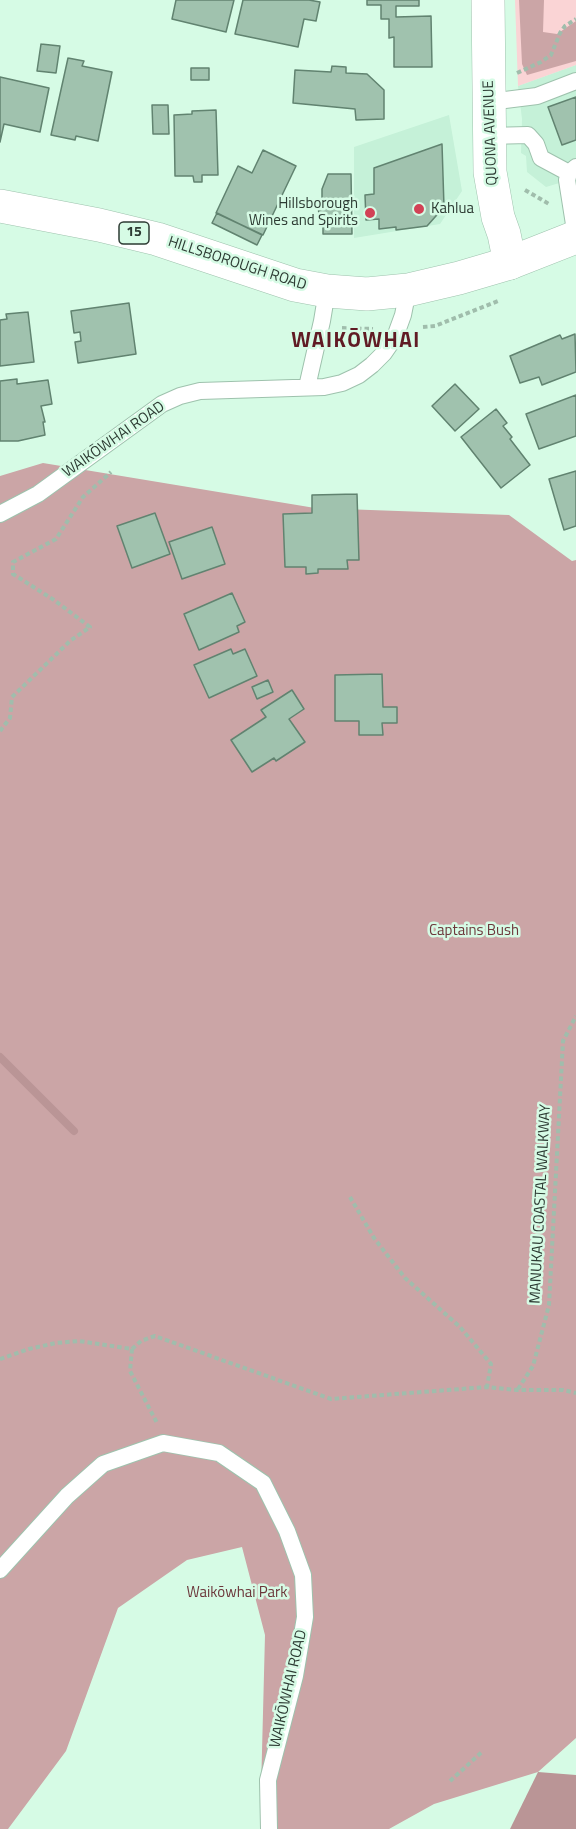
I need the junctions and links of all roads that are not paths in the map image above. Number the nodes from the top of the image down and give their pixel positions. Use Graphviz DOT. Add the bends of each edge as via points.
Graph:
graph roads {
  1 [pos="488,0"];
  2 [pos="576,81"];
  3 [pos="489,102"];
  4 [pos="488,136"];
  5 [pos="573,170"];
  6 [pos="0,206"];
  7 [pos="576,237"];
  8 [pos="510,263"];
  9 [pos="408,290"];
  10 [pos="327,291"];
  11 [pos="307,387"];
  12 [pos="0,514"];
  13 [pos="0,1570"];
  14 [pos="269,1829"];
  1 -- 3 [label="main road, QUONA AVENUE"];
  2 -- 3 [label="lane" via="537,96"];
  3 -- 4 [label="main road, QUONA AVENUE"];
  4 -- 5 [label="lane" via="528,135 541,158"];
  4 -- 8 [label="main road, QUONA AVENUE" via="492,187"];
  5 -- 7 [label="lane" via="567,180"];
  6 -- 10 [label="main road, HILLSBOROUGH ROAD / 15" via="147,236 263,276"];
  7 -- 8 [label="main road, HILLSBOROUGH ROAD / 15"];
  8 -- 9 [label="main road, HILLSBOROUGH ROAD / 15"];
  9 -- 10 [label="main road, HILLSBOROUGH ROAD / 15" via="367,294"];
  9 -- 11 [label="lane, WAIKŌWHAI ROAD" via="395,337 372,365 342,383"];
  10 -- 11 [label="lane"];
  11 -- 12 [label="lane, WAIKŌWHAI ROAD" via="200,391 180,396 162,404 38,494"];
  13 -- 14 [label="lane, WAIKŌWHAI ROAD" via="67,1496 103,1464 163,1443 219,1453 263,1483 303,1575 305,1617 295,1676 268,1780"];
}
